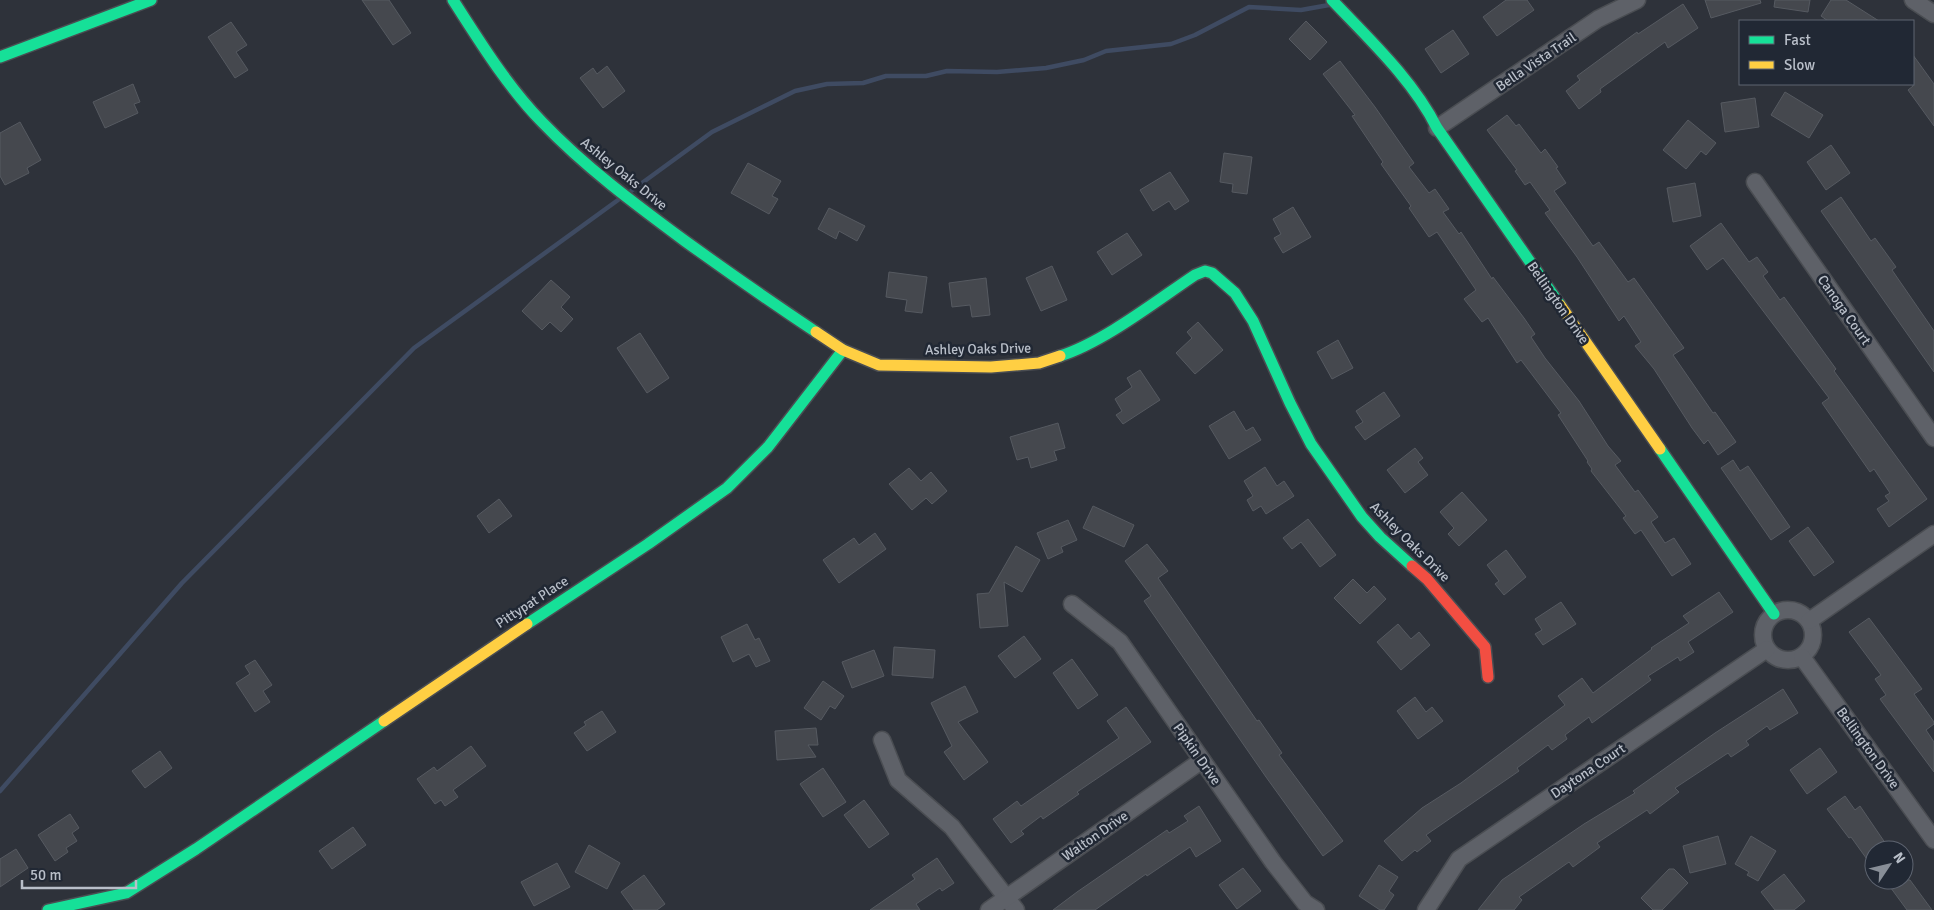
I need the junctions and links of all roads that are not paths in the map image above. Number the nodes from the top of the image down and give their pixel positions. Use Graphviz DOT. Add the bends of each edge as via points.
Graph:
graph roads {
  1 [pos="152,0"];
  2 [pos="453,0"];
  3 [pos="1332,0"];
  4 [pos="1637,0"];
  5 [pos="1913,0"];
  6 [pos="130,4"];
  7 [pos="1934,14"];
  8 [pos="0,57"];
  9 [pos="1437,128"];
  10 [pos="1755,182"];
  11 [pos="843,350"];
  12 [pos="1934,438"];
  13 [pos="1934,534"];
  14 [pos="1072,604"];
  15 [pos="1774,614"];
  16 [pos="1808,621"];
  17 [pos="1767,649"];
  18 [pos="1802,657"];
  19 [pos="1488,677"];
  20 [pos="882,740"];
  21 [pos="1202,761"];
  22 [pos="1934,840"];
  23 [pos="1012,904"];
  24 [pos="48,910"];
  25 [pos="989,910"];
  26 [pos="1316,910"];
  27 [pos="1426,910"];
  1 -- 6 [label="street"];
  2 -- 11 [label="street, Ashley Oaks Drive" via="493,62 541,120 580,160 755,292"];
  3 -- 9 [label="street, Bellington Drive" via="1378,48 1427,108"];
  4 -- 9 [label="street, Bella Vista Trail" via="1598,20"];
  5 -- 7 [label="street"];
  6 -- 8 [label="street"];
  9 -- 15 [label="street, Bellington Drive"];
  10 -- 12 [label="street, Canoga Court"];
  11 -- 19 [label="street, Ashley Oaks Drive" via="879,364 991,367 1039,363 1073,352 1195,275 1205,270 1212,273 1235,292 1253,321 1290,403 1329,470 1362,517 1427,579 1485,647"];
  11 -- 24 [label="street, Pittypat Place" via="768,447 727,488 648,544 126,893"];
  13 -- 16 [label="street"];
  14 -- 21 [label="street, Pipkin Drive" via="1120,642"];
  15 -- 16 [label="street" via="1792,610"];
  15 -- 17 [label="street" via="1763,633"];
  16 -- 18 [label="street" via="1814,633 1813,642"];
  17 -- 18 [label="street" via="1772,655 1788,661"];
  17 -- 27 [label="street, Daytona Court" via="1459,859"];
  18 -- 22 [label="street, Bellington Drive"];
  20 -- 23 [label="street" via="898,780 952,827"];
  21 -- 23 [label="street, Walton Drive"];
  21 -- 26 [label="street, Pipkin Drive" via="1305,904"];
  23 -- 25 [label="street, Walton Drive"];
}
